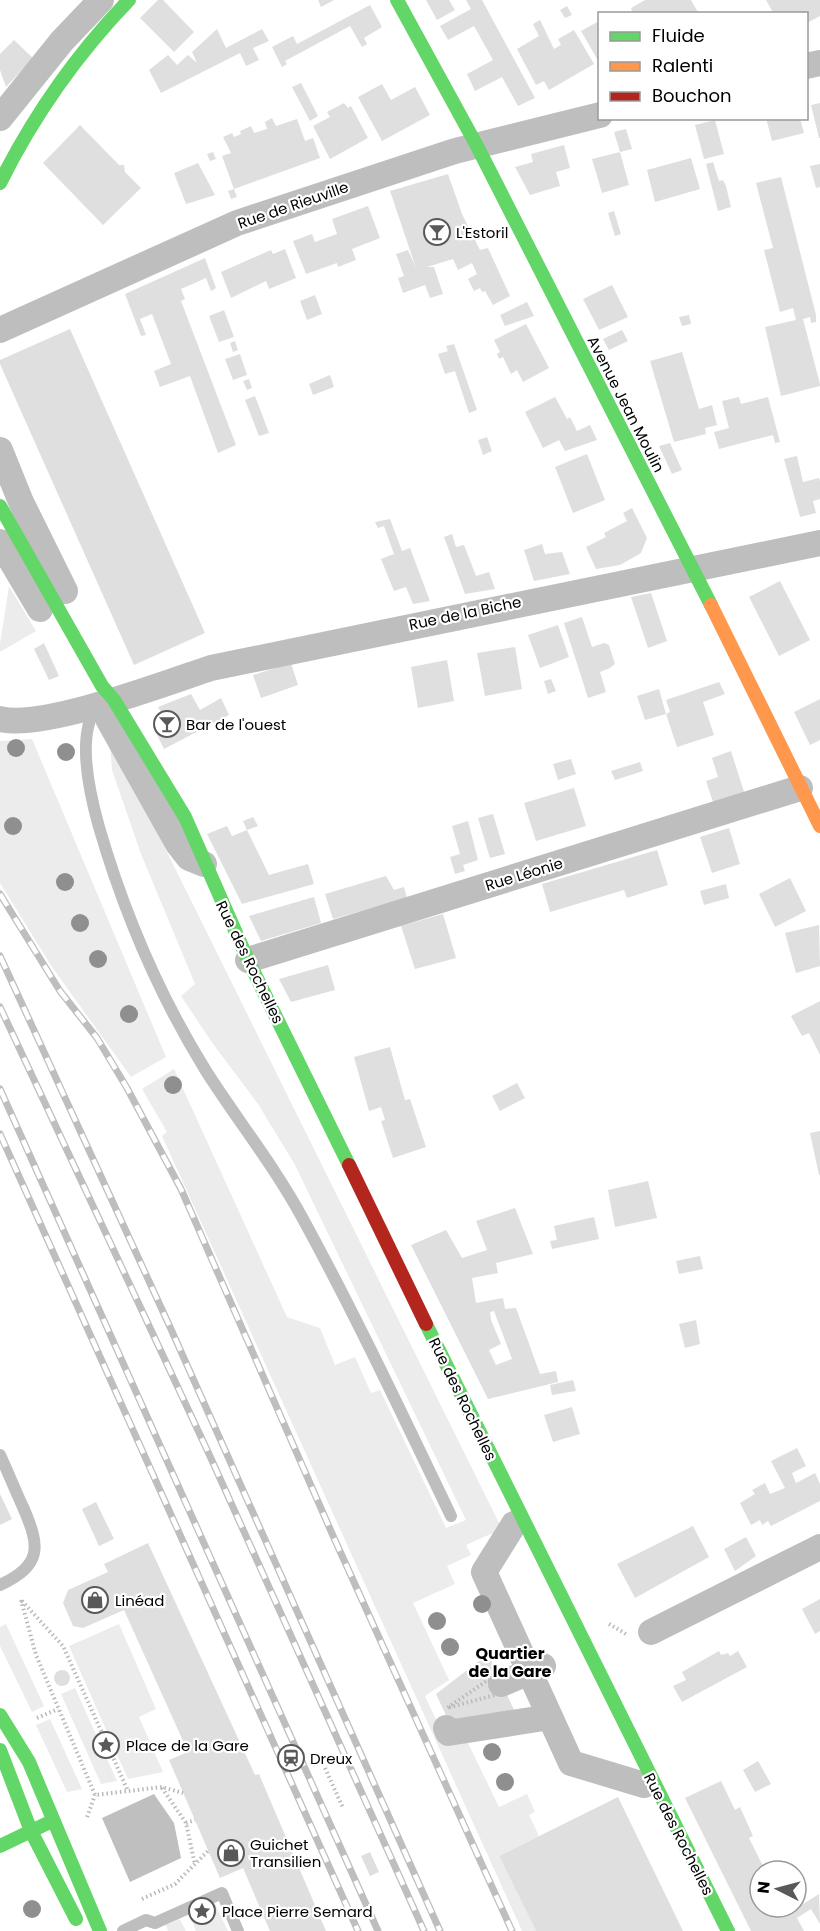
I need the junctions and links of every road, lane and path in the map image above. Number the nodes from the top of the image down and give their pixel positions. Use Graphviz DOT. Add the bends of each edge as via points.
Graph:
graph roads {
  1 [pos="101,0"];
  2 [pos="129,0"];
  3 [pos="397,0"];
  4 [pos="598,116"];
  5 [pos="0,118"];
  6 [pos="477,146"];
  7 [pos="0,183"];
  8 [pos="0,330"];
  9 [pos="0,450"];
  10 [pos="0,506"];
  11 [pos="0,542"];
  12 [pos="820,543"];
  13 [pos="690,567"];
  14 [pos="107,702"];
  15 [pos="0,719"];
  16 [pos="800,788"];
  17 [pos="820,826"];
  18 [pos="205,868"];
  19 [pos="248,960"];
  20 [pos="0,1455"];
  21 [pos="452,1516"];
  22 [pos="514,1524"];
  23 [pos="820,1547"];
  24 [pos="0,1585"];
  25 [pos="577,1632"];
  26 [pos="651,1632"];
  27 [pos="543,1666"];
  28 [pos="495,1682"];
  29 [pos="0,1714"];
  30 [pos="550,1717"];
  31 [pos="446,1718"];
  32 [pos="0,1750"];
  33 [pos="325,1768"];
  34 [pos="644,1785"];
  35 [pos="162,1787"];
  36 [pos="128,1791"];
  37 [pos="183,1793"];
  38 [pos="343,1808"];
  39 [pos="55,1820"];
  40 [pos="195,1820"];
  41 [pos="186,1823"];
  42 [pos="31,1831"];
  43 [pos="0,1846"];
  44 [pos="208,1851"];
  45 [pos="195,1865"];
  46 [pos="136,1901"];
  47 [pos="157,1927"];
  48 [pos="82,1931"];
  49 [pos="100,1931"];
  50 [pos="123,1931"];
  51 [pos="238,1931"];
  52 [pos="728,1931"];
  1 -- 5 [label="street"];
  2 -- 7 [label="street" via="83,48 59,80"];
  3 -- 6 [label="street, Avenue Jean Moulin"];
  4 -- 6 [label="street, Rue de Rieuville"];
  6 -- 8 [label="street, Rue de Rieuville" via="237,223"];
  6 -- 13 [label="street, Avenue Jean Moulin"];
  9 -- 14 [label="street, Rue des Rochelles" via="21,502 111,683"];
  10 -- 14 [label="street, Rue des Rochelles" via="102,686"];
  11 -- 14 [label="street, Rue des Rochelles"];
  12 -- 13 [label="street, Rue de la Biche"];
  13 -- 14 [label="street, Rue de la Biche" via="211,668"];
  13 -- 16 [label="street, Avenue Jean Moulin"];
  14 -- 15 [label="street, Rue de la Biche" via="32,719"];
  14 -- 18 [label="street, Rue des Rochelles" via="178,844 189,858"];
  14 -- 21 [label="lane" via="88,724 87,736 91,791 117,890 179,1025 273,1169 319,1249"];
  16 -- 17 [label="street, Avenue Jean Moulin"];
  16 -- 19 [label="street, Rue Léonie"];
  18 -- 19 [label="street, Rue des Rochelles"];
  19 -- 25 [label="street, Rue des Rochelles"];
  20 -- 24 [label="lane" via="36,1540 33,1559 25,1570"];
  22 -- 30 [label="street" via="484,1572"];
  23 -- 26 [label="street"];
  25 -- 26 [label="path" via="595,1616 636,1640"];
  25 -- 52 [label="street, Rue des Rochelles"];
  27 -- 28 [label="street"];
  28 -- 31 [label="path"];
  29 -- 39 [label="street" via="29,1762"];
  30 -- 31 [label="street" via="448,1733"];
  30 -- 34 [label="street" via="571,1763"];
  32 -- 42 [label="street"];
  33 -- 38 [label="path"];
  35 -- 36 [label="path"];
  35 -- 37 [label="path"];
  35 -- 41 [label="path"];
  36 -- 36 [label="path" via="95,1795 36,1655 21,1600 63,1646"];
  39 -- 42 [label="street"];
  39 -- 49 [label="street"];
  40 -- 41 [label="path"];
  41 -- 45 [label="path"];
  42 -- 43 [label="street"];
  42 -- 48 [label="street"];
  44 -- 45 [label="path"];
  45 -- 46 [label="path" via="175,1884"];
  47 -- 50 [label="lane" via="146,1920"];
  47 -- 51 [label="lane" via="222,1893"];
}
